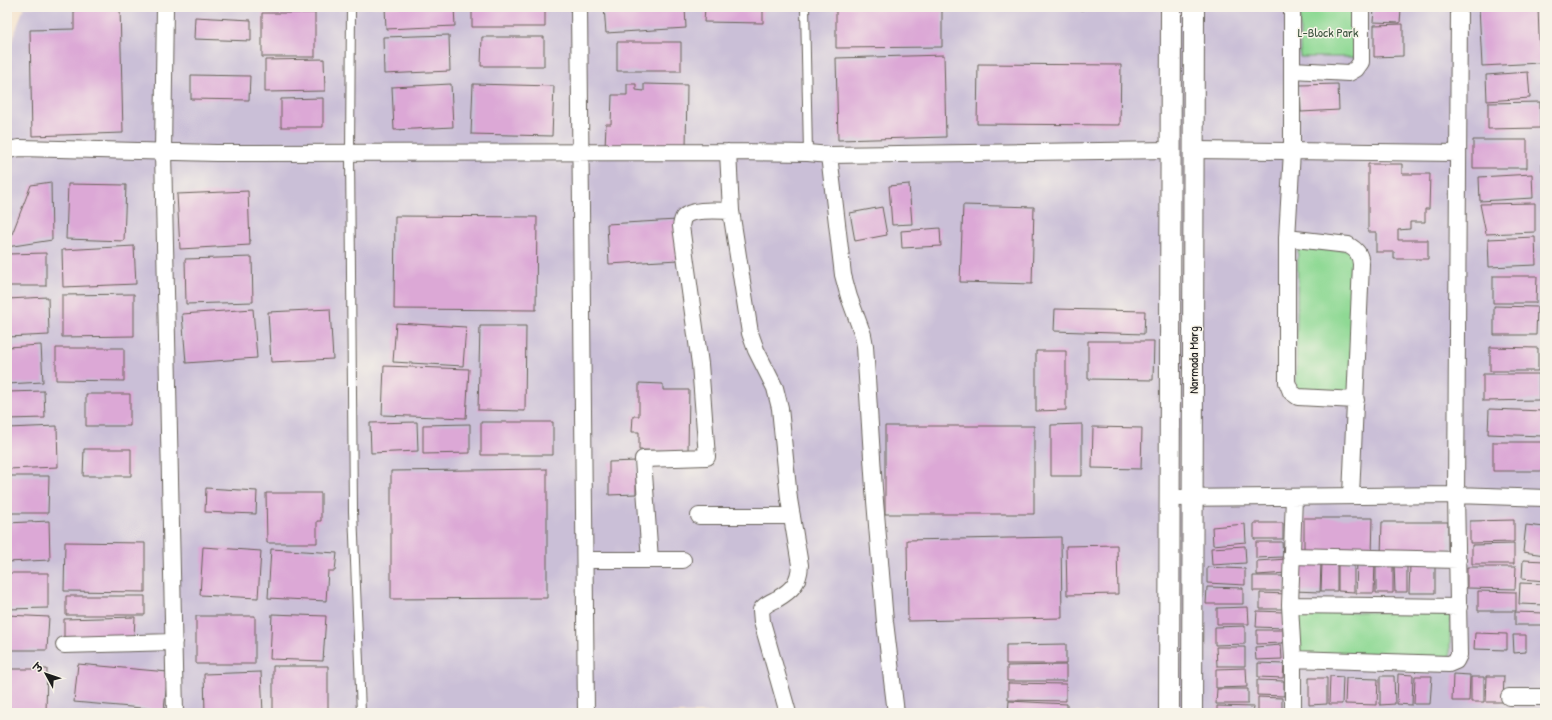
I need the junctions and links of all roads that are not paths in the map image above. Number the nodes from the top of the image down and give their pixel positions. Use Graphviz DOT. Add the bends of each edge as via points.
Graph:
graph roads {
  1 [pos="166,7"];
  2 [pos="351,7"];
  3 [pos="579,7"];
  4 [pos="805,7"];
  5 [pos="1171,7"];
  6 [pos="1194,7"];
  7 [pos="1292,7"];
  8 [pos="1361,7"];
  9 [pos="1459,7"];
  10 [pos="1292,70"];
  11 [pos="7,150"];
  12 [pos="1171,150"];
  13 [pos="1194,150"];
  14 [pos="163,151"];
  15 [pos="1292,151"];
  16 [pos="728,152"];
  17 [pos="581,153"];
  18 [pos="808,153"];
  19 [pos="1457,153"];
  20 [pos="350,154"];
  21 [pos="829,155"];
  22 [pos="731,211"];
  23 [pos="1287,238"];
  24 [pos="1356,400"];
  25 [pos="1456,495"];
  26 [pos="1351,496"];
  27 [pos="1294,497"];
  28 [pos="1170,498"];
  29 [pos="1193,498"];
  30 [pos="1545,498"];
  31 [pos="699,516"];
  32 [pos="792,516"];
  33 [pos="1291,556"];
  34 [pos="585,560"];
  35 [pos="650,560"];
  36 [pos="683,560"];
  37 [pos="1458,560"];
  38 [pos="1290,606"];
  39 [pos="1459,607"];
  40 [pos="174,642"];
  41 [pos="64,645"];
  42 [pos="1294,659"];
  43 [pos="1509,697"];
  44 [pos="1545,697"];
  45 [pos="175,713"];
  46 [pos="361,713"];
  47 [pos="586,713"];
  48 [pos="788,713"];
  49 [pos="896,713"];
  50 [pos="1169,713"];
  51 [pos="1192,713"];
  52 [pos="1293,713"];
  1 -- 14 [label="street"];
  2 -- 20 [label="lane"];
  3 -- 17 [label="street"];
  4 -- 18 [label="lane"];
  5 -- 12 [label="street, Narmada Marg"];
  6 -- 13 [label="street, Narmada Marg"];
  7 -- 10 [label="street"];
  8 -- 10 [label="street" via="1360,62 1356,69 1349,73"];
  9 -- 19 [label="street"];
  10 -- 15 [label="street"];
  11 -- 14 [label="street" via="20,148"];
  12 -- 21 [label="street"];
  12 -- 28 [label="street, Narmada Marg"];
  13 -- 15 [label="street"];
  13 -- 29 [label="street, Narmada Marg"];
  14 -- 20 [label="street"];
  14 -- 40 [label="street"];
  15 -- 19 [label="street"];
  15 -- 23 [label="street"];
  16 -- 17 [label="street"];
  16 -- 18 [label="street"];
  16 -- 22 [label="street"];
  17 -- 20 [label="street"];
  17 -- 34 [label="street"];
  18 -- 21 [label="street"];
  19 -- 25 [label="street"];
  20 -- 46 [label="lane" via="353,511"];
  21 -- 49 [label="street" via="843,275 865,346 885,622"];
  22 -- 32 [label="street" via="750,333 775,388 780,408"];
  22 -- 35 [label="street" via="690,213 683,218 681,226 700,364 707,457 643,459"];
  23 -- 24 [label="street" via="1288,382 1291,392 1305,398"];
  23 -- 24 [label="street" via="1348,245 1360,255"];
  24 -- 26 [label="street"];
  25 -- 26 [label="street"];
  25 -- 30 [label="street"];
  25 -- 37 [label="street"];
  26 -- 27 [label="street"];
  27 -- 29 [label="street"];
  27 -- 33 [label="street"];
  28 -- 29 [label="street"];
  28 -- 50 [label="street, Narmada Marg"];
  29 -- 51 [label="street, Narmada Marg"];
  31 -- 32 [label="street"];
  32 -- 48 [label="street" via="800,575 790,590 766,604 762,610 762,622"];
  33 -- 37 [label="street"];
  33 -- 38 [label="street"];
  34 -- 35 [label="street"];
  34 -- 47 [label="street"];
  35 -- 36 [label="street"];
  37 -- 39 [label="street"];
  38 -- 39 [label="street"];
  38 -- 42 [label="street"];
  39 -- 42 [label="street" via="1459,655 1456,662 1449,664"];
  40 -- 41 [label="street"];
  40 -- 45 [label="street"];
  42 -- 52 [label="street"];
  43 -- 44 [label="street"];
}
